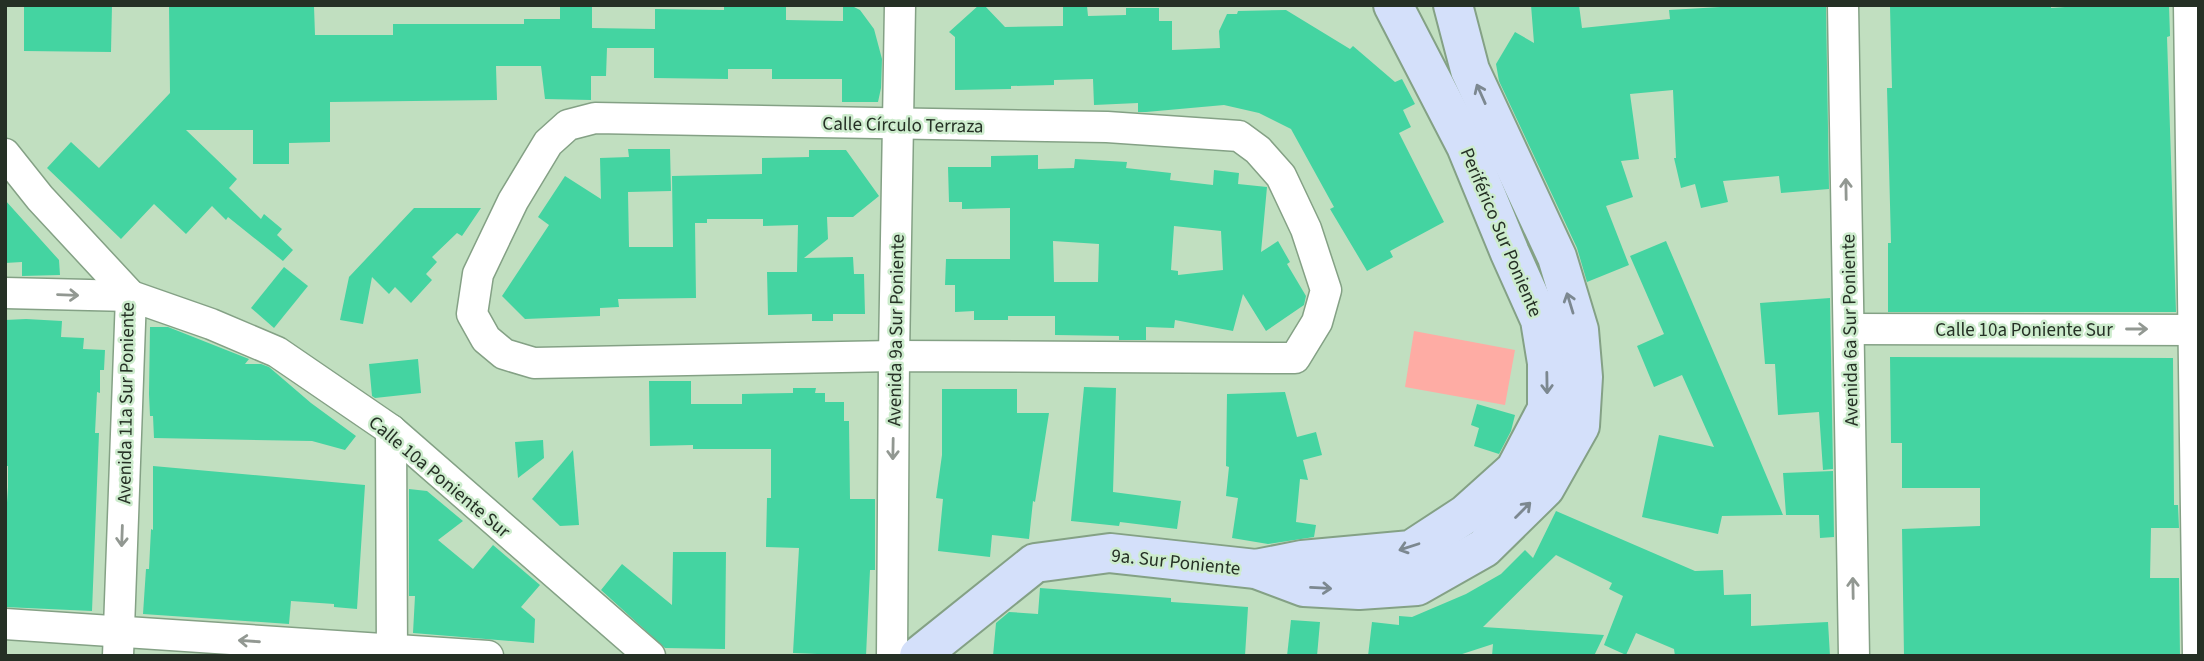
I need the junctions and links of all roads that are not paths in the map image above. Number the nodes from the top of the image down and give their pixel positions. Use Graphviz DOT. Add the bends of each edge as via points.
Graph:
graph roads {
  1 [pos="900,5"];
  2 [pos="1393,5"];
  3 [pos="1453,5"];
  4 [pos="1843,5"];
  5 [pos="2189,5"];
  6 [pos="898,125"];
  7 [pos="5,154"];
  8 [pos="5,293"];
  9 [pos="131,296"];
  10 [pos="1849,329"];
  11 [pos="2196,330"];
  12 [pos="894,356"];
  13 [pos="391,430"];
  14 [pos="1256,569"];
  15 [pos="5,624"];
  16 [pos="119,644"];
  17 [pos="394,654"];
  18 [pos="488,656"];
  19 [pos="650,656"];
  20 [pos="892,656"];
  21 [pos="919,656"];
  22 [pos="1854,656"];
  23 [pos="2198,656"];
  1 -- 6 [label="street, Avenida 9a Sur Poniente"];
  2 -- 14 [label="main road, Periférico Sur Poniente, one-way" via="1466,146 1540,320 1548,409 1515,470 1466,514 1411,550"];
  14 -- 3 [label="main road, Periférico Sur Poniente, one-way" via="1304,587 1417,586 1493,540 1545,488 1580,426 1583,377 1579,330 1557,257 1470,70"];
  10 -- 4 [label="street, Avenida 6a Sur Poniente, one-way"];
  5 -- 11 [label="street"];
  6 -- 12 [label="street, Avenida 9a Sur Poniente"];
  6 -- 12 [label="street, Calle Círculo Terraza" via="595,118 568,125 548,144 513,201 478,274 472,314 485,339 504,354 534,363"];
  6 -- 12 [label="street, Calle Círculo Terraza" via="1107,127 1239,136 1281,176 1306,229 1326,290 1317,322 1295,358"];
  7 -- 9 [label="street, Avenida 11a Sur Poniente"];
  8 -- 9 [label="street, Calle 10a Poniente Sur, one-way"];
  9 -- 13 [label="street, Calle 10a Poniente Sur" via="277,352"];
  9 -- 16 [label="street, Avenida 11a Sur Poniente, one-way"];
  10 -- 11 [label="street, Calle 10a Poniente Sur, one-way"];
  22 -- 10 [label="street, Avenida 6a Sur Poniente, one-way"];
  11 -- 23 [label="street"];
  12 -- 20 [label="street, Avenida 9a Sur Poniente, one-way"];
  13 -- 17 [label="street"];
  13 -- 19 [label="street, Calle 10a Poniente Sur"];
  14 -- 21 [label="main road, 9a. Sur Poniente" via="1110,553 1035,563"];
  15 -- 16 [label="street"];
  17 -- 16 [label="street, one-way"];
  17 -- 18 [label="street"];
}
